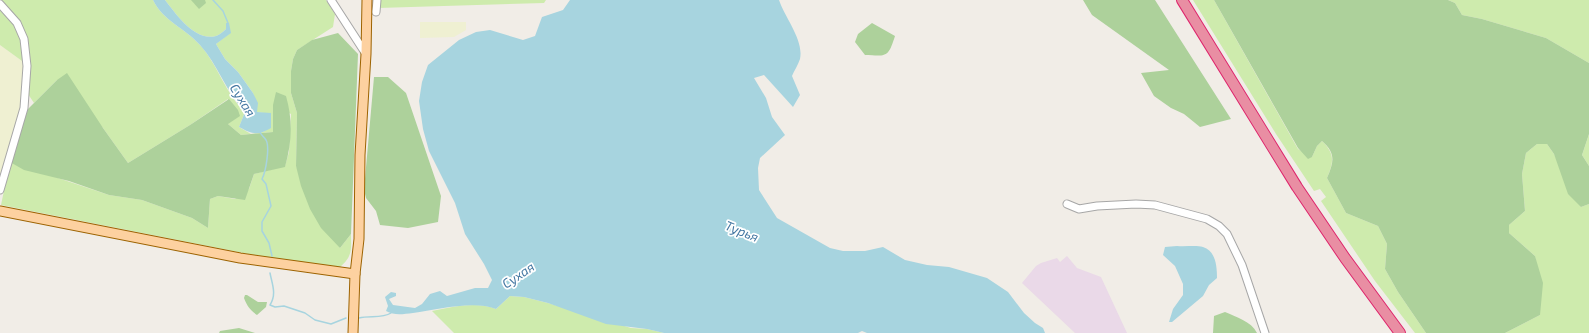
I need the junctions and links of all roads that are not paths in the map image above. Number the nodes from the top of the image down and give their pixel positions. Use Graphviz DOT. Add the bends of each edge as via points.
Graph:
graph roads {
  1 [pos="331,0"];
  2 [pos="367,0"];
  3 [pos="377,0"];
  4 [pos="1182,0"];
  5 [pos="0,4"];
  6 [pos="376,12"];
  7 [pos="366,54"];
  8 [pos="0,190"];
  9 [pos="1067,204"];
  10 [pos="0,212"];
  11 [pos="355,274"];
  12 [pos="353,333"];
  13 [pos="1265,333"];
  14 [pos="1400,333"];
  1 -- 7 [label="street"];
  2 -- 7 [label="main road"];
  3 -- 6 [label="street"];
  4 -- 14 [label="highway" via="1297,187"];
  5 -- 8 [label="street" via="17,23 24,39 27,66 24,108"];
  7 -- 11 [label="main road" via="360,155 359,239"];
  9 -- 13 [label="street" via="1079,209 1097,206 1155,205 1207,219 1219,226 1228,234 1242,265"];
  10 -- 11 [label="main road" via="240,258"];
  11 -- 12 [label="main road"];
}
